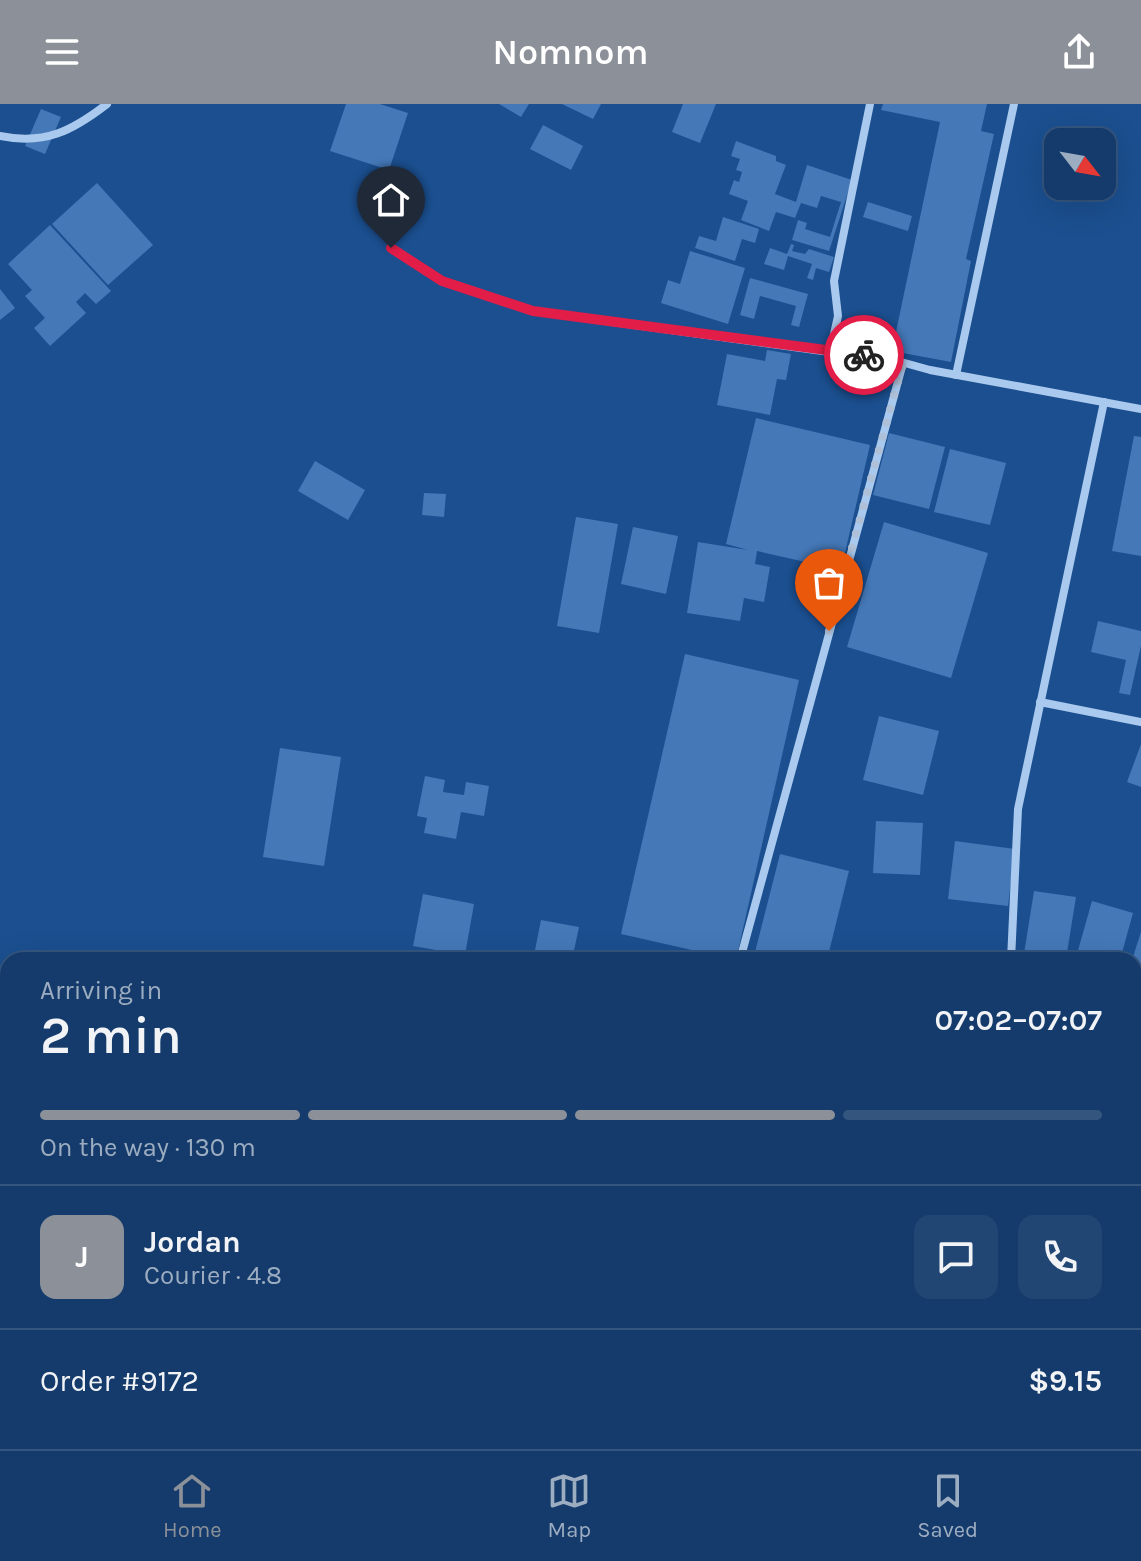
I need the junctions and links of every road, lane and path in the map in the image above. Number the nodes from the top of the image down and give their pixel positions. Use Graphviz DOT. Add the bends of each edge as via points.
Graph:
graph roads {
  1 [pos="107,104"];
  2 [pos="870,104"];
  3 [pos="1014,104"];
  4 [pos="0,136"];
  5 [pos="391,248"];
  6 [pos="830,352"];
  7 [pos="903,363"];
  8 [pos="956,375"];
  9 [pos="1104,402"];
  10 [pos="1141,409"];
  11 [pos="1040,702"];
  12 [pos="1141,722"];
  13 [pos="742,952"];
  14 [pos="1011,952"];
  1 -- 4 [label="street" via="83,122 38,140"];
  2 -- 6 [label="street" via="834,281 838,316"];
  3 -- 8 [label="street"];
  5 -- 6 [label="street" via="442,281 533,311"];
  6 -- 7 [label="street"];
  7 -- 8 [label="street"];
  7 -- 13 [label="street"];
  8 -- 9 [label="street"];
  9 -- 10 [label="street"];
  9 -- 11 [label="street"];
  11 -- 12 [label="street"];
  11 -- 14 [label="street" via="1018,809"];
}
